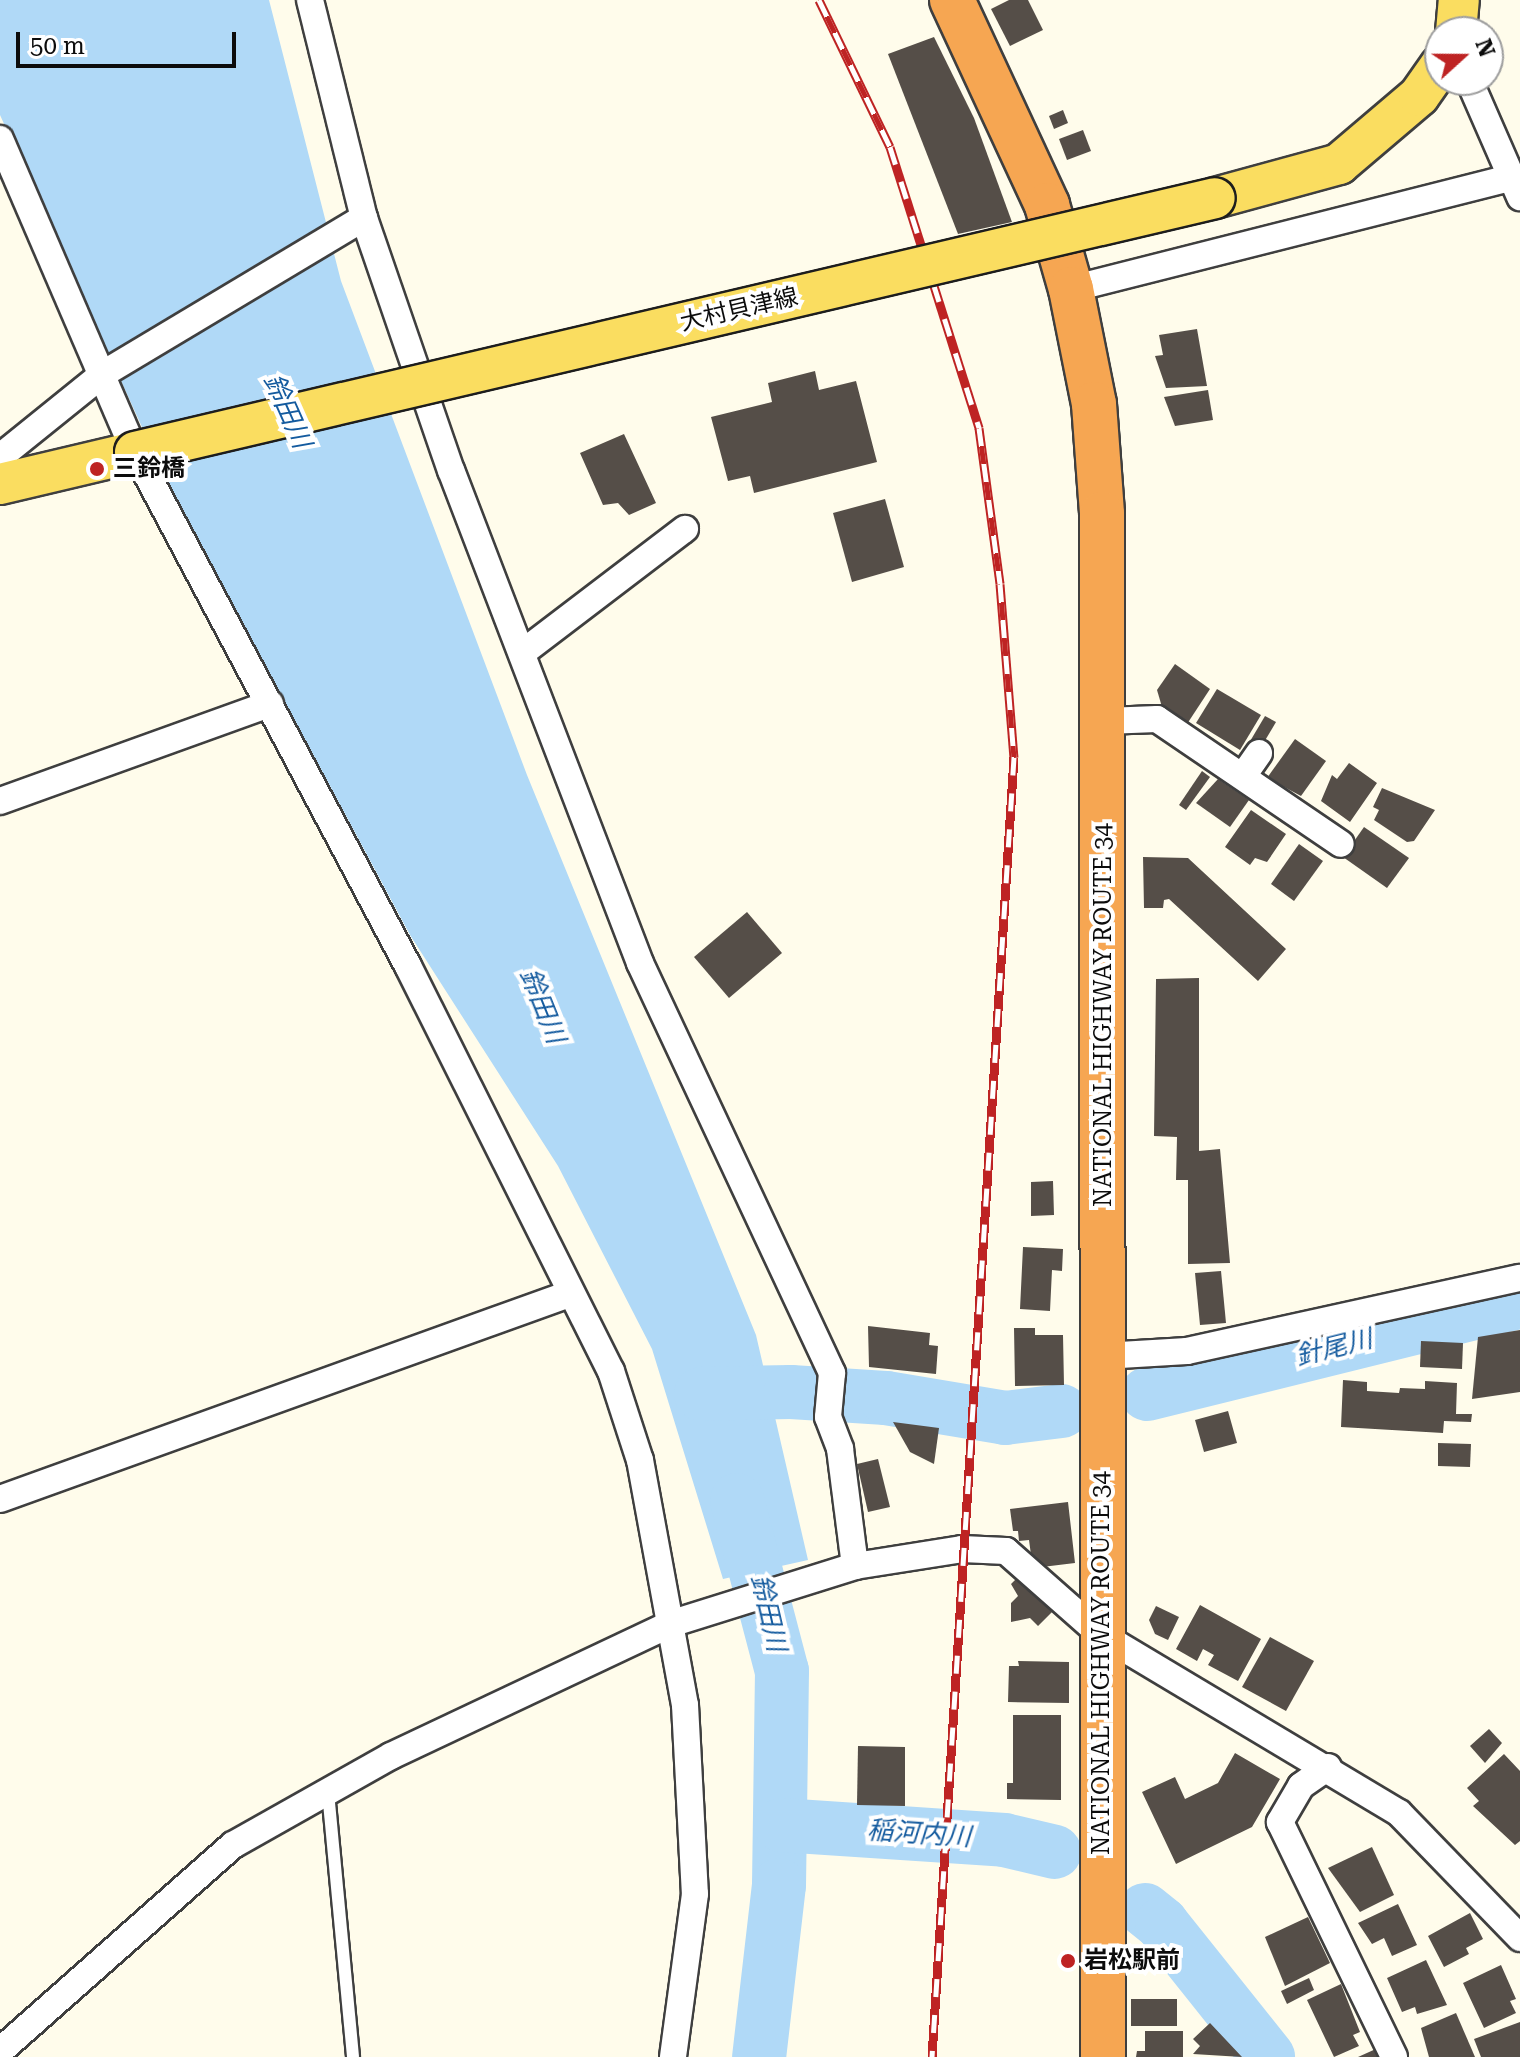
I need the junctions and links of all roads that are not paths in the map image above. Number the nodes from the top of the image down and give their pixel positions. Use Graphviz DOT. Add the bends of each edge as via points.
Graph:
graph roads {
  1 [pos="310,0"];
  2 [pos="952,0"];
  3 [pos="1424,89"];
  4 [pos="1476,96"];
  5 [pos="0,139"];
  6 [pos="1514,187"];
  7 [pos="364,218"];
  8 [pos="1071,289"];
  9 [pos="111,370"];
  10 [pos="135,452"];
  11 [pos="0,457"];
  12 [pos="0,484"];
  13 [pos="685,529"];
  14 [pos="522,653"];
  15 [pos="270,704"];
  16 [pos="1105,721"];
  17 [pos="1259,753"];
  18 [pos="1243,776"];
  19 [pos="0,801"];
  20 [pos="1341,844"];
  21 [pos="1520,1278"];
  22 [pos="569,1294"];
  23 [pos="1103,1356"];
  24 [pos="0,1499"];
  25 [pos="850,1568"];
  26 [pos="675,1622"];
  27 [pos="1100,1634"];
  28 [pos="1328,1767"];
  29 [pos="328,1792"];
  30 [pos="1520,1938"];
  31 [pos="4,2049"];
  32 [pos="353,2057"];
  33 [pos="673,2057"];
  34 [pos="1103,2057"];
  35 [pos="1394,2057"];
  1 -- 7 [label="street"];
  2 -- 8 [label="highway, NATIONAL HIGHWAY ROUTE 34" via="1047,205"];
  3 -- 10 [label="main road, 大村貝津線, bridge" via="1339,164 1215,198"];
  4 -- 6 [label="street"];
  5 -- 9 [label="street"];
  6 -- 8 [label="street"];
  7 -- 9 [label="street"];
  7 -- 14 [label="street" via="451,470"];
  8 -- 16 [label="highway, NATIONAL HIGHWAY ROUTE 34" via="1094,404 1102,514"];
  9 -- 10 [label="street"];
  9 -- 11 [label="street"];
  10 -- 12 [label="main road, 大村貝津線"];
  10 -- 15 [label="street"];
  13 -- 14 [label="street"];
  14 -- 25 [label="street" via="640,963 832,1373 828,1417 840,1449"];
  15 -- 19 [label="street"];
  15 -- 22 [label="street" via="408,966"];
  16 -- 18 [label="street" via="1157,719"];
  16 -- 23 [label="highway, NATIONAL HIGHWAY ROUTE 34"];
  17 -- 18 [label="street"];
  18 -- 20 [label="street"];
  21 -- 23 [label="street" via="1187,1351"];
  22 -- 24 [label="street"];
  22 -- 26 [label="street" via="611,1371 640,1460"];
  23 -- 27 [label="highway, NATIONAL HIGHWAY ROUTE 34"];
  25 -- 26 [label="street"];
  25 -- 27 [label="street" via="962,1549 1006,1551"];
  26 -- 29 [label="street" via="391,1756"];
  26 -- 33 [label="street" via="695,1894"];
  27 -- 28 [label="street"];
  27 -- 34 [label="highway, NATIONAL HIGHWAY ROUTE 34"];
  28 -- 30 [label="street" via="1399,1813"];
  28 -- 35 [label="street" via="1301,1786 1280,1822"];
  29 -- 31 [label="street" via="233,1845"];
  29 -- 32 [label="lane"];
}
